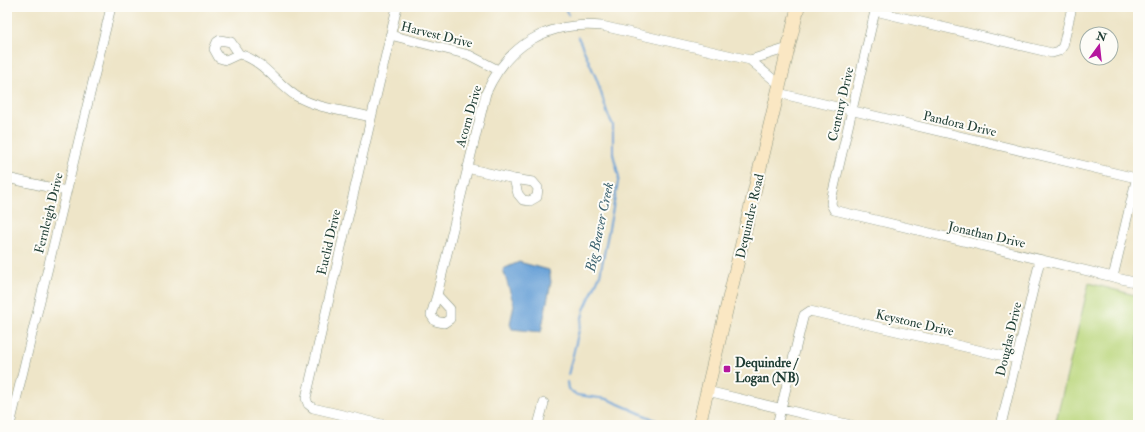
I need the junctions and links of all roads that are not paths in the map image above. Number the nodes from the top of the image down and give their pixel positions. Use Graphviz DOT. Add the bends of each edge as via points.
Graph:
graph roads {
  1 [pos="111,7"];
  2 [pos="397,7"];
  3 [pos="798,7"];
  4 [pos="1072,7"];
  5 [pos="876,9"];
  6 [pos="390,36"];
  7 [pos="788,48"];
  8 [pos="239,54"];
  9 [pos="750,60"];
  10 [pos="498,70"];
  11 [pos="779,89"];
  12 [pos="852,111"];
  13 [pos="370,117"];
  14 [pos="467,168"];
  15 [pos="1137,175"];
  16 [pos="7,178"];
  17 [pos="514,179"];
  18 [pos="66,191"];
  19 [pos="832,207"];
  20 [pos="1040,260"];
  21 [pos="1113,277"];
  22 [pos="1138,283"];
  23 [pos="437,295"];
  24 [pos="1016,359"];
  25 [pos="707,391"];
  26 [pos="544,403"];
  27 [pos="781,408"];
  28 [pos="10,425"];
  29 [pos="386,425"];
  30 [pos="538,425"];
  31 [pos="699,425"];
  32 [pos="777,425"];
  33 [pos="851,425"];
  34 [pos="1001,425"];
  1 -- 18 [label="street, Fernleigh Drive"];
  2 -- 6 [label="street, Euclid Drive"];
  3 -- 7 [label="main road, Dequindre Road"];
  4 -- 5 [label="street" via="1063,46 1059,51 1052,53"];
  5 -- 12 [label="street, Century Drive"];
  6 -- 10 [label="street, Harvest Drive" via="469,55"];
  6 -- 13 [label="street, Euclid Drive"];
  7 -- 9 [label="street"];
  7 -- 11 [label="main road, Dequindre Road"];
  8 -- 13 [label="street" via="256,61 289,91 305,100"];
  9 -- 10 [label="street, Acorn Drive" via="610,28 576,25 550,31 528,41 509,56"];
  9 -- 11 [label="street, Acorn Drive"];
  10 -- 14 [label="street, Acorn Drive" via="484,98"];
  11 -- 12 [label="street, Pandora Drive"];
  11 -- 25 [label="main road, Dequindre Road"];
  12 -- 15 [label="street, Pandora Drive"];
  12 -- 19 [label="street, Century Drive" via="832,196"];
  13 -- 29 [label="street, Euclid Drive" via="306,398 313,408"];
  14 -- 17 [label="street"];
  14 -- 23 [label="street, Acorn Drive"];
  15 -- 21 [label="street"];
  16 -- 18 [label="street"];
  18 -- 28 [label="street, Fernleigh Drive"];
  19 -- 20 [label="street, Jonathan Drive" via="837,212"];
  20 -- 21 [label="street, Jonathan Drive"];
  20 -- 24 [label="street, Douglas Drive"];
  21 -- 22 [label="street, Jonathan Drive"];
  24 -- 27 [label="street, Keystone Drive" via="807,312 803,318"];
  24 -- 34 [label="street, Douglas Drive"];
  25 -- 27 [label="street"];
  25 -- 31 [label="main road, Dequindre Road"];
  26 -- 30 [label="street"];
  27 -- 32 [label="street"];
  27 -- 33 [label="street"];
}
